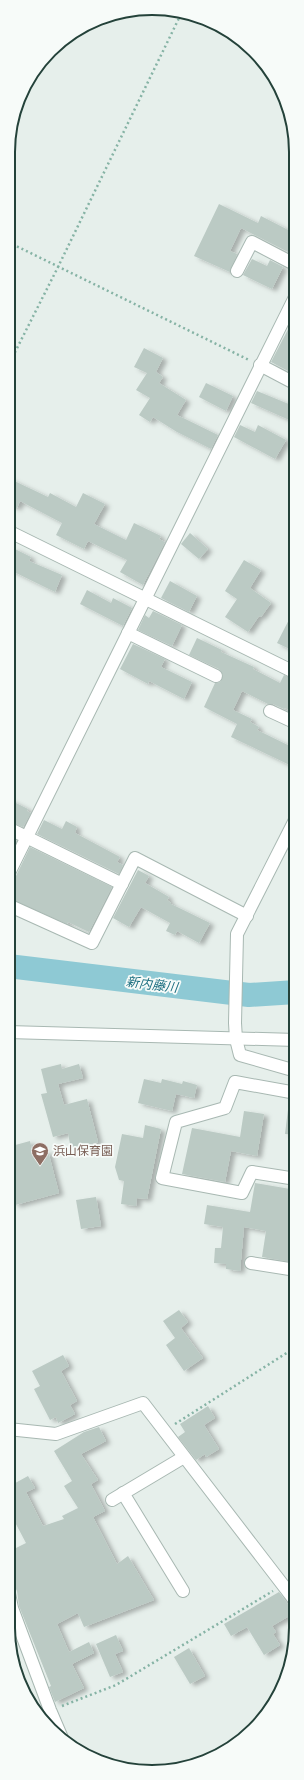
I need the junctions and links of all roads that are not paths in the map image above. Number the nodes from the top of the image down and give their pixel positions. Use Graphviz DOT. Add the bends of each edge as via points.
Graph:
graph roads {
  1 [pos="289,261"];
  2 [pos="237,271"];
  3 [pos="289,309"];
  4 [pos="260,365"];
  5 [pos="289,380"];
  6 [pos="15,535"];
  7 [pos="145,600"];
  8 [pos="128,633"];
  9 [pos="289,670"];
  10 [pos="216,676"];
  11 [pos="270,710"];
  12 [pos="289,720"];
  13 [pos="15,832"];
  14 [pos="289,832"];
  15 [pos="26,837"];
  16 [pos="15,860"];
  17 [pos="122,884"];
  18 [pos="15,908"];
  19 [pos="246,916"];
  20 [pos="15,1032"];
  21 [pos="236,1039"];
  22 [pos="289,1040"];
  23 [pos="289,1069"];
  24 [pos="289,1092"];
  25 [pos="289,1178"];
  26 [pos="251,1263"];
  27 [pos="289,1269"];
  28 [pos="15,1430"];
  29 [pos="184,1456"];
  30 [pos="123,1493"];
  31 [pos="112,1500"];
  32 [pos="183,1591"];
  33 [pos="289,1592"];
  34 [pos="15,1617"];
  35 [pos="45,1712"];
  1 -- 2 [label="street" via="252,242"];
  3 -- 4 [label="street"];
  4 -- 5 [label="street"];
  4 -- 7 [label="street"];
  6 -- 7 [label="street"];
  7 -- 8 [label="street"];
  7 -- 9 [label="street"];
  8 -- 10 [label="street"];
  8 -- 15 [label="street"];
  11 -- 12 [label="street"];
  13 -- 15 [label="street"];
  14 -- 19 [label="street"];
  15 -- 16 [label="street"];
  15 -- 17 [label="street"];
  17 -- 18 [label="street" via="92,943"];
  17 -- 19 [label="street" via="135,858"];
  19 -- 21 [label="street" via="237,934"];
  20 -- 21 [label="street"];
  21 -- 22 [label="street"];
  21 -- 23 [label="street" via="240,1055"];
  24 -- 25 [label="street" via="235,1082 225,1108 176,1122 162,1178 242,1193 252,1172"];
  26 -- 27 [label="street"];
  28 -- 29 [label="street" via="56,1434 143,1403"];
  29 -- 30 [label="street"];
  29 -- 33 [label="street"];
  30 -- 31 [label="street"];
  30 -- 32 [label="street"];
  34 -- 35 [label="street"];
}
